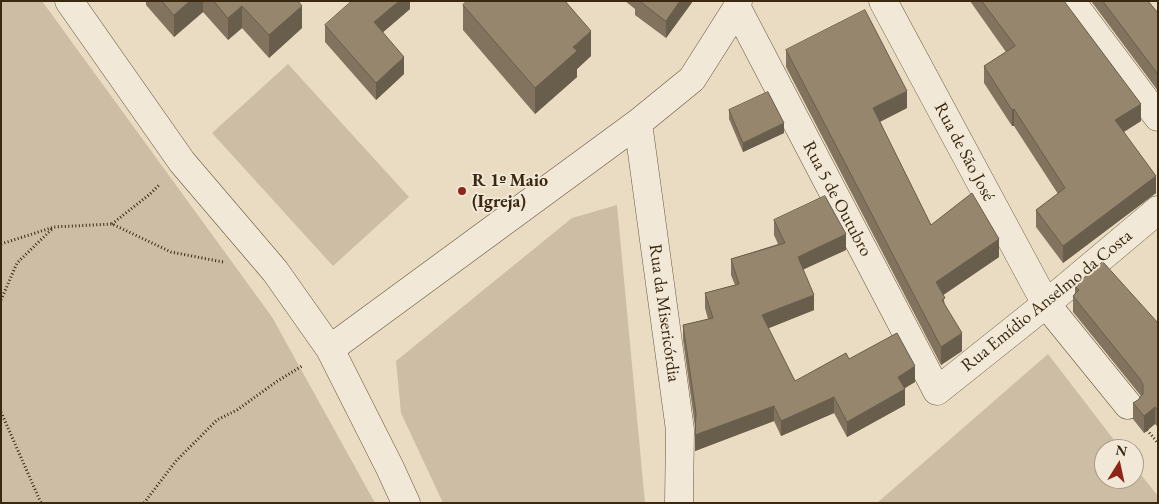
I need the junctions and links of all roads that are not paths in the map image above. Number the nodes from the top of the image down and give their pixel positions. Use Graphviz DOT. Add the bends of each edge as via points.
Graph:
graph roads {
  1 [pos="69,1"];
  2 [pos="883,1"];
  3 [pos="1072,1"];
  4 [pos="738,4"];
  5 [pos="1158,117"];
  6 [pos="638,124"];
  7 [pos="1158,210"];
  8 [pos="1046,304"];
  9 [pos="330,349"];
  10 [pos="937,391"];
  11 [pos="1128,405"];
  12 [pos="406,503"];
  13 [pos="679,503"];
  1 -- 9 [label="street" via="182,162 275,271"];
  2 -- 8 [label="street, Rua de São José"];
  3 -- 5 [label="street"];
  4 -- 6 [label="street" via="692,79"];
  4 -- 10 [label="street, Rua 5 de Outubro"];
  6 -- 9 [label="street"];
  6 -- 13 [label="street, Rua da Misericórdia" via="680,430"];
  7 -- 8 [label="street, Rua Emídio Anselmo da Costa"];
  8 -- 10 [label="street, Rua Emídio Anselmo da Costa"];
  8 -- 11 [label="street, Rua de São José"];
  9 -- 12 [label="street"];
}
